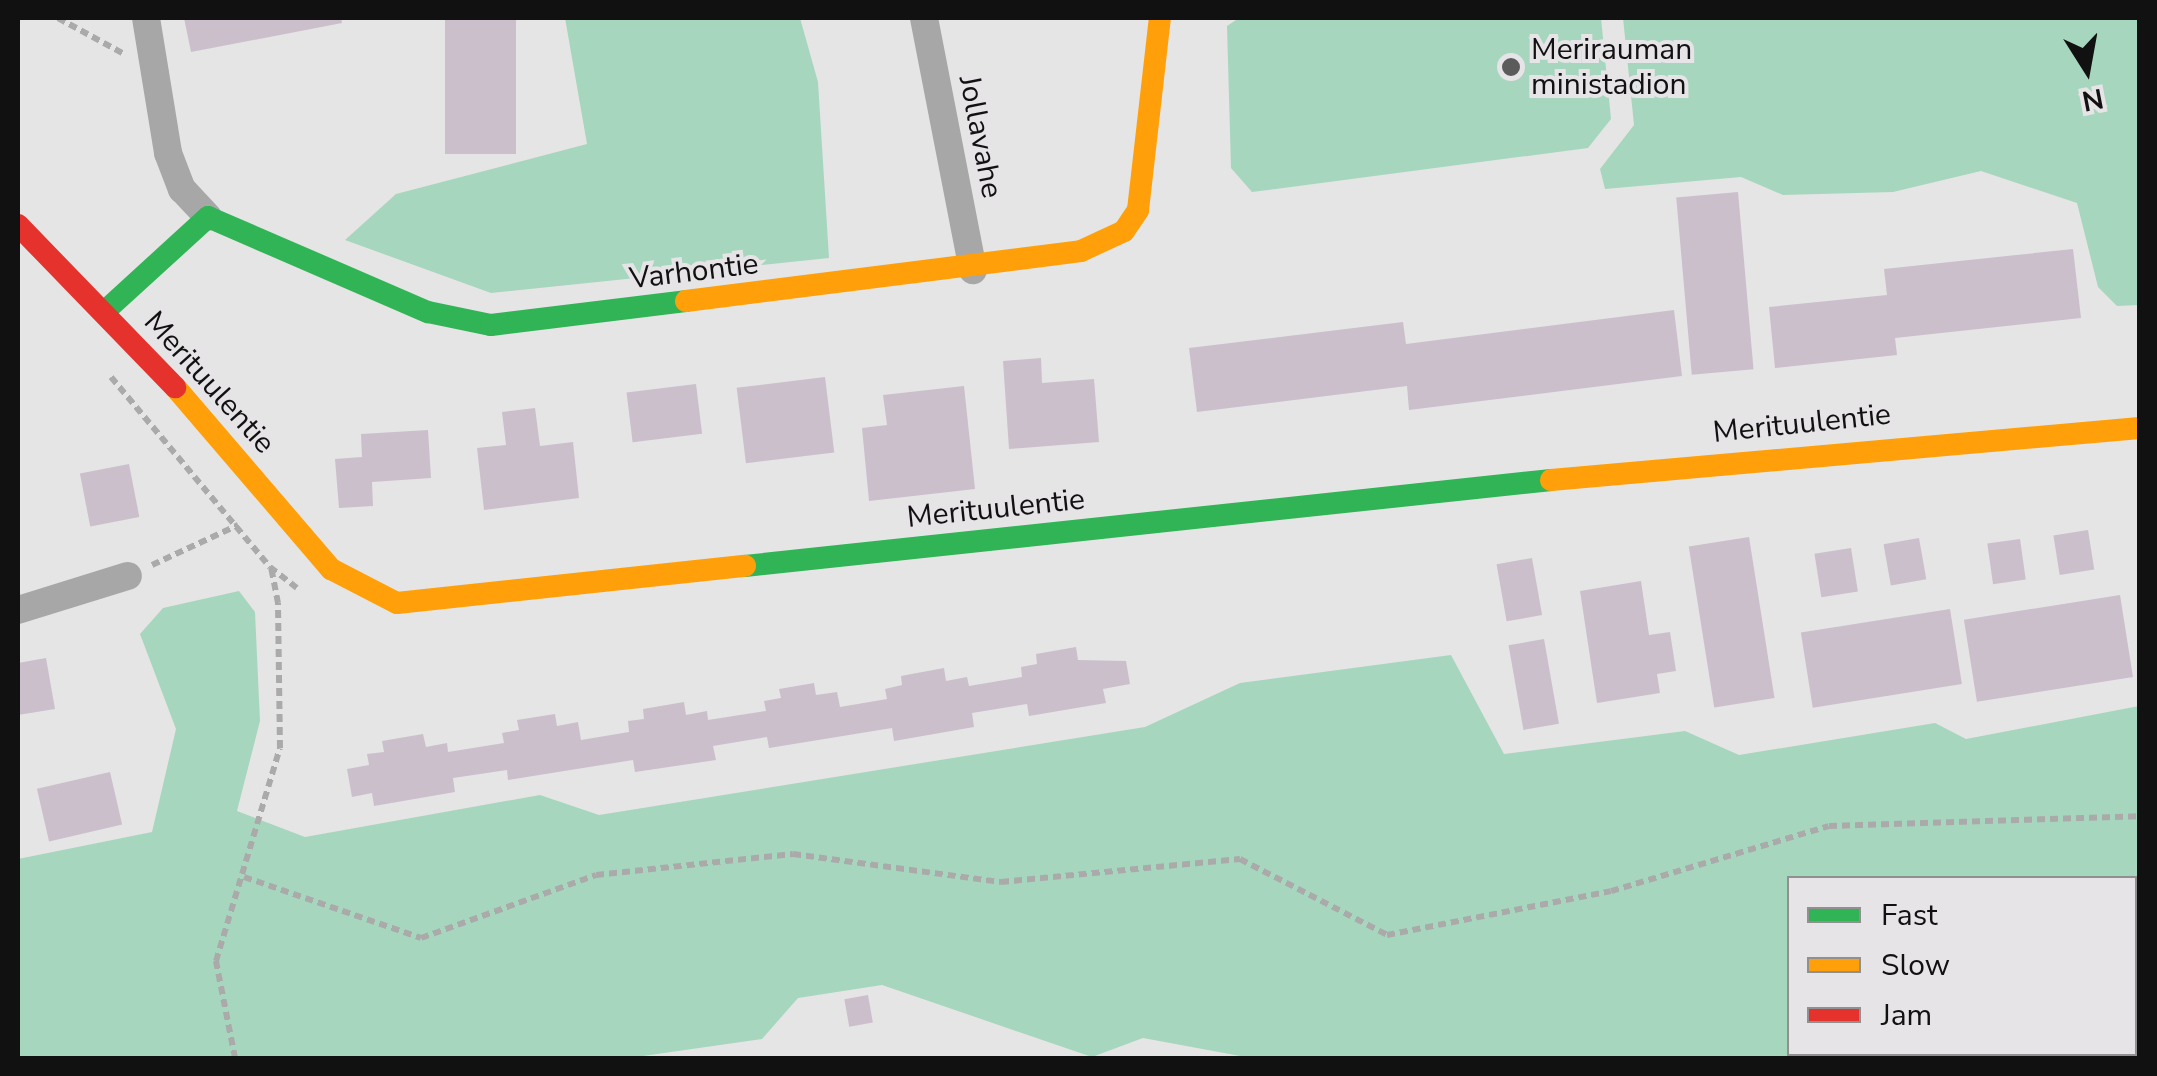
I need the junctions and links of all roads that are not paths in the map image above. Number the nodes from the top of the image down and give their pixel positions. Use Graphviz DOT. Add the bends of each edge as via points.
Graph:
graph roads {
  1 [pos="146,18"];
  2 [pos="924,18"];
  3 [pos="1160,18"];
  4 [pos="208,217"];
  5 [pos="18,225"];
  6 [pos="973,270"];
  7 [pos="104,312"];
  8 [pos="2140,428"];
  9 [pos="128,576"];
  10 [pos="18,610"];
  1 -- 4 [label="street" via="168,154 182,189"];
  2 -- 6 [label="street, Jollavahe"];
  3 -- 6 [label="street, Varhontie" via="1144,181 1124,231 1081,251"];
  4 -- 6 [label="street, Varhontie" via="428,312 491,325"];
  4 -- 7 [label="street"];
  5 -- 7 [label="street, Merituulentie"];
  7 -- 8 [label="street, Merituulentie" via="331,568 360,590 397,602 1781,455"];
  9 -- 10 [label="street"];
}
